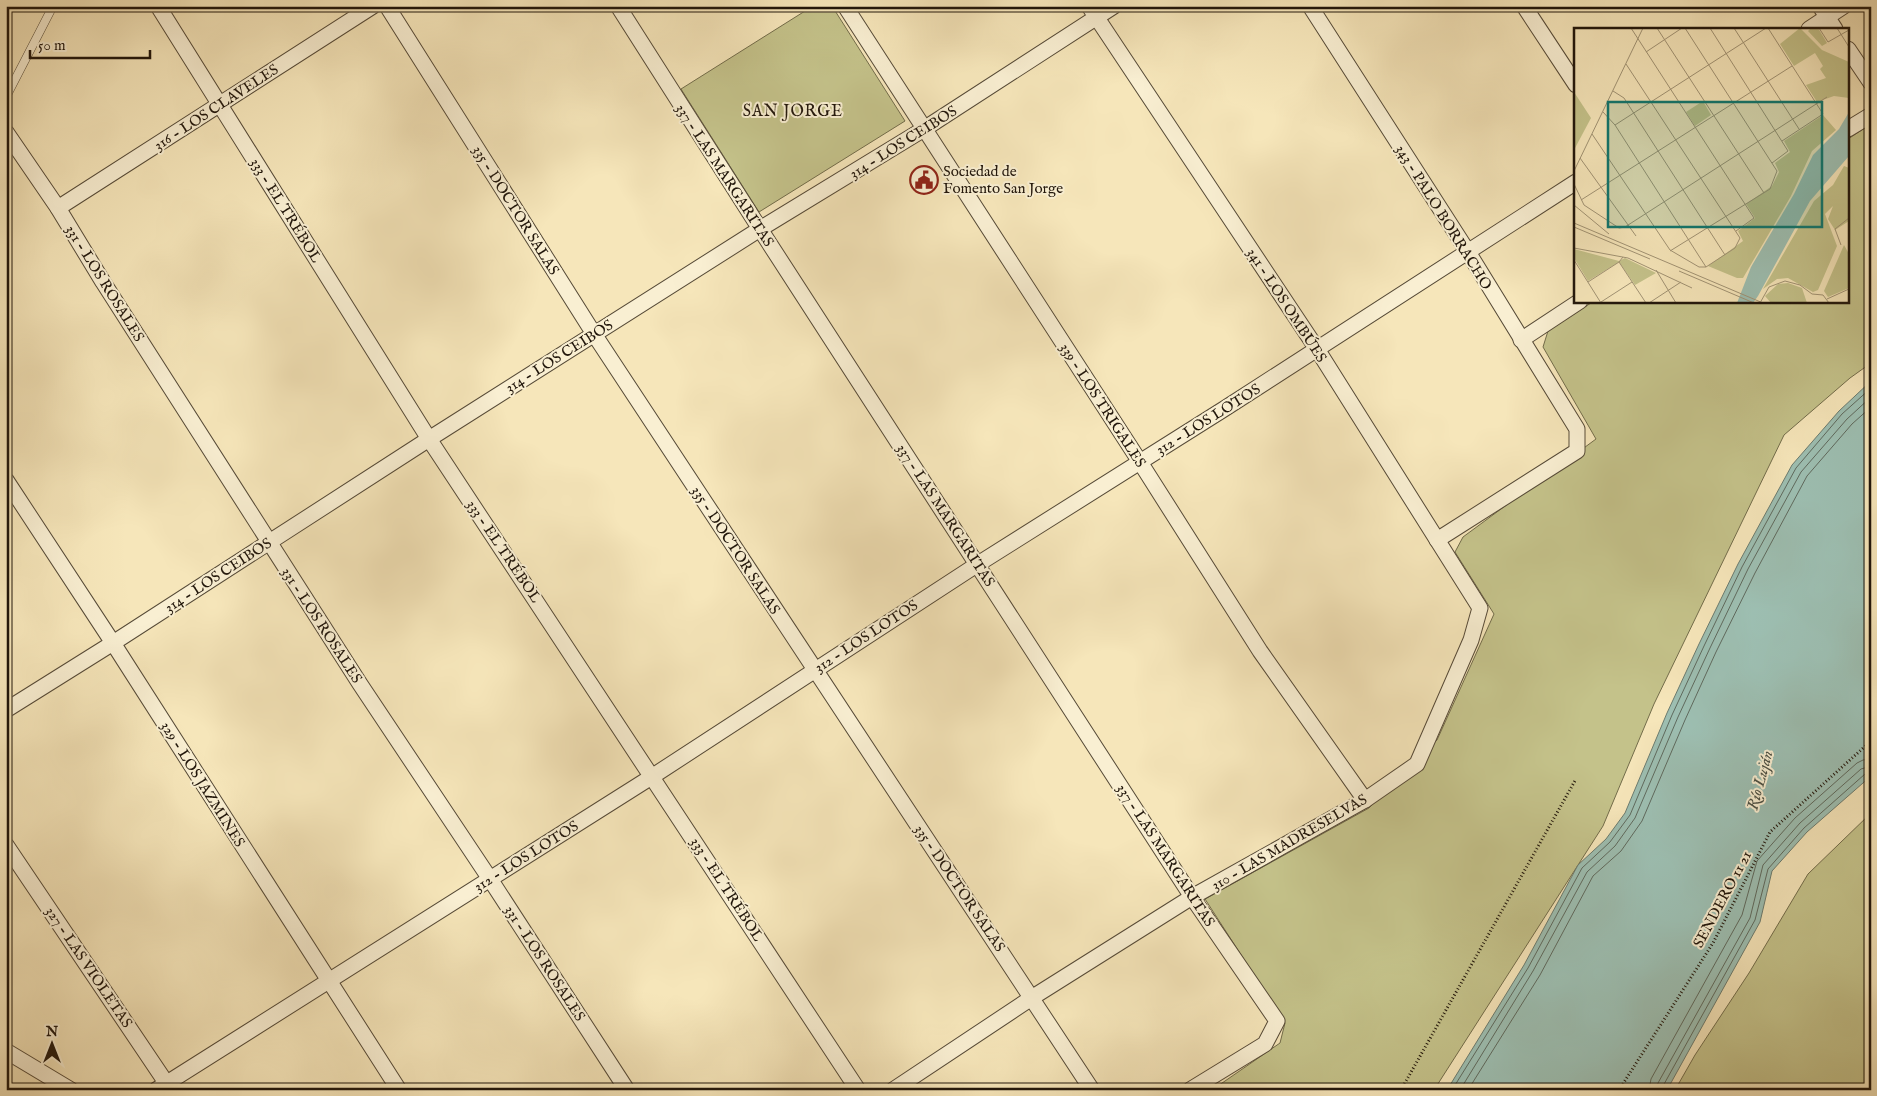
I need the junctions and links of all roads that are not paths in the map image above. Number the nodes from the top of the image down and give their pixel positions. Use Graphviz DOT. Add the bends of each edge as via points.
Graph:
graph roads {
  1 [pos="54,6"];
  2 [pos="158,6"];
  3 [pos="373,6"];
  4 [pos="387,6"];
  5 [pos="618,6"];
  6 [pos="845,6"];
  7 [pos="1114,6"];
  8 [pos="1310,6"];
  9 [pos="1524,6"];
  10 [pos="1844,6"];
  11 [pos="1092,12"];
  12 [pos="1827,17"];
  13 [pos="1810,28"];
  14 [pos="1850,52"];
  15 [pos="1574,82"];
  16 [pos="1871,83"];
  17 [pos="6,97"];
  18 [pos="220,105"];
  19 [pos="1871,115"];
  20 [pos="1850,128"];
  21 [pos="924,129"];
  22 [pos="6,132"];
  23 [pos="1574,183"];
  24 [pos="58,208"];
  25 [pos="760,229"];
  26 [pos="1468,252"];
  27 [pos="1579,302"];
  28 [pos="594,334"];
  29 [pos="1522,340"];
  30 [pos="1317,349"];
  31 [pos="429,438"];
  32 [pos="1140,462"];
  33 [pos="6,480"];
  34 [pos="1437,540"];
  35 [pos="270,542"];
  36 [pos="978,564"];
  37 [pos="1480,608"];
  38 [pos="113,643"];
  39 [pos="815,669"];
  40 [pos="6,710"];
  41 [pos="653,776"];
  42 [pos="1365,800"];
  43 [pos="6,845"];
  44 [pos="490,879"];
  45 [pos="1192,897"];
  46 [pos="329,982"];
  47 [pos="1032,997"];
  48 [pos="6,1051"];
  49 [pos="165,1088"];
  50 [pos="71,1090"];
  51 [pos="399,1090"];
  52 [pos="626,1090"];
  53 [pos="858,1090"];
  54 [pos="893,1090"];
  55 [pos="1092,1090"];
  56 [pos="1190,1090"];
  1 -- 17 [label="lane"];
  2 -- 18 [label="street, 333 - EL TRÉBOL"];
  3 -- 18 [label="street, 316 - LOS CLAVELES"];
  4 -- 28 [label="street, 335 - DOCTOR SALAS"];
  5 -- 25 [label="street, 337 - LAS MARGARITAS"];
  6 -- 21 [label="street, 339 - LOS TRIGALES"];
  7 -- 11 [label="street, 314 - LOS CEIBOS"];
  8 -- 26 [label="street, 343 - PALO BORRACHO"];
  9 -- 15 [label="street"];
  10 -- 12 [label="street"];
  11 -- 21 [label="street, 314 - LOS CEIBOS"];
  11 -- 30 [label="street, 341 - LOS OMBÚES"];
  12 -- 13 [label="street"];
  14 -- 16 [label="street"];
  18 -- 24 [label="street, 316 - LOS CLAVELES"];
  18 -- 31 [label="street, 333 - EL TRÉBOL"];
  19 -- 20 [label="street"];
  21 -- 25 [label="street, 314 - LOS CEIBOS"];
  21 -- 32 [label="street, 339 - LOS TRIGALES"];
  22 -- 24 [label="street, 331 - LOS ROSALES"];
  23 -- 26 [label="street, 312 - LOS LOTOS"];
  24 -- 35 [label="street, 331 - LOS ROSALES"];
  25 -- 28 [label="street, 314 - LOS CEIBOS"];
  25 -- 36 [label="street, 337 - LAS MARGARITAS"];
  26 -- 29 [label="street, 343 - PALO BORRACHO"];
  26 -- 30 [label="street, 312 - LOS LOTOS"];
  27 -- 29 [label="street"];
  28 -- 31 [label="street, 314 - LOS CEIBOS"];
  28 -- 39 [label="street, 335 - DOCTOR SALAS"];
  29 -- 34 [label="street, 343 - PALO BORRACHO" via="1577,429 1577,450"];
  30 -- 32 [label="street, 312 - LOS LOTOS"];
  30 -- 34 [label="street, 341 - LOS OMBÚES"];
  31 -- 35 [label="street, 314 - LOS CEIBOS"];
  31 -- 41 [label="street, 333 - EL TRÉBOL"];
  32 -- 36 [label="street, 312 - LOS LOTOS"];
  32 -- 42 [label="street, 339 - LOS TRIGALES" via="1260,651"];
  33 -- 38 [label="street, 329 - LOS JAZMINES"];
  34 -- 37 [label="street, 341 - LOS OMBÚES"];
  35 -- 38 [label="street, 314 - LOS CEIBOS"];
  35 -- 44 [label="street, 331 - LOS ROSALES"];
  36 -- 39 [label="street, 312 - LOS LOTOS"];
  36 -- 45 [label="street, 337 - LAS MARGARITAS"];
  37 -- 42 [label="street, 310 - LAS MADRESELVAS" via="1471,640 1416,764"];
  38 -- 40 [label="street, 314 - LOS CEIBOS"];
  38 -- 46 [label="street, 329 - LOS JAZMINES"];
  39 -- 41 [label="street, 312 - LOS LOTOS"];
  39 -- 47 [label="street, 335 - DOCTOR SALAS"];
  41 -- 44 [label="street, 312 - LOS LOTOS"];
  41 -- 53 [label="street, 333 - EL TRÉBOL"];
  42 -- 45 [label="street, 310 - LAS MADRESELVAS"];
  43 -- 49 [label="street, 327 - LAS VIOLETAS"];
  44 -- 46 [label="street, 312 - LOS LOTOS"];
  44 -- 52 [label="street, 331 - LOS ROSALES"];
  45 -- 47 [label="street, 310 - LAS MADRESELVAS"];
  45 -- 56 [label="street, 337 - LAS MARGARITAS" via="1277,1021 1265,1044"];
  46 -- 49 [label="street, 312 - LOS LOTOS"];
  46 -- 51 [label="street, 329 - LOS JAZMINES"];
  47 -- 54 [label="street, 310 - LAS MADRESELVAS"];
  47 -- 55 [label="street, 335 - DOCTOR SALAS"];
  48 -- 50 [label="street"];
}
